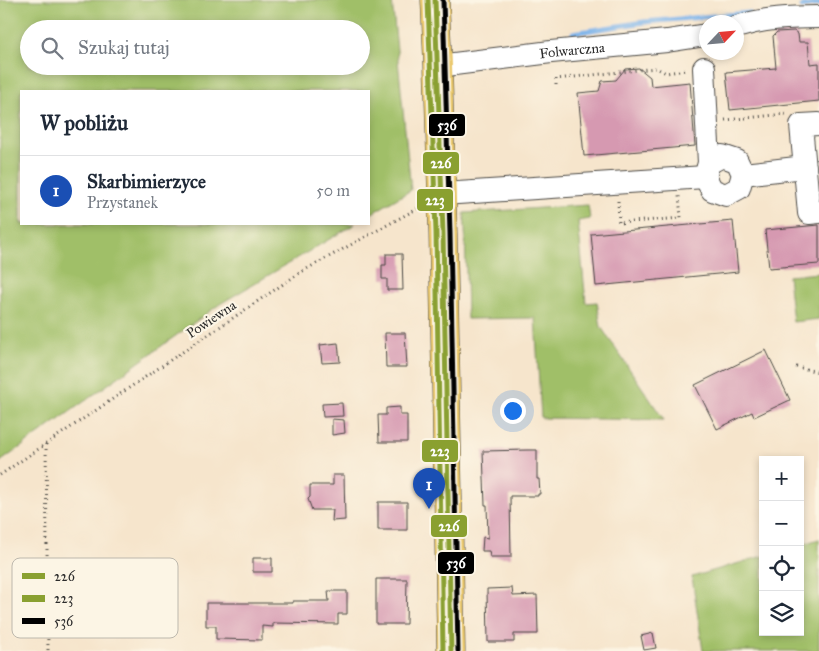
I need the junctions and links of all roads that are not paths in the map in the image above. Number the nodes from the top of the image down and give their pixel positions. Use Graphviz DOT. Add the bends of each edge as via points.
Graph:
graph roads {
  1 [pos="435,0"];
  2 [pos="819,17"];
  3 [pos="744,25"];
  4 [pos="699,36"];
  5 [pos="438,66"];
  6 [pos="704,68"];
  7 [pos="819,124"];
  8 [pos="805,168"];
  9 [pos="707,170"];
  10 [pos="744,174"];
  11 [pos="442,194"];
  12 [pos="819,212"];
  13 [pos="451,651"];
  1 -- 5 [label="main road"];
  2 -- 3 [label="street" via="773,18"];
  4 -- 5 [label="street, Folwarczna"];
  5 -- 11 [label="main road"];
  6 -- 9 [label="street"];
  7 -- 8 [label="street" via="800,126"];
  8 -- 10 [label="street"];
  8 -- 12 [label="street" via="809,213"];
  9 -- 10 [label="street" via="722,156 737,161"];
  9 -- 10 [label="street" via="712,190 726,195 739,188"];
  9 -- 11 [label="street" via="678,179"];
  11 -- 13 [label="main road"];
}
